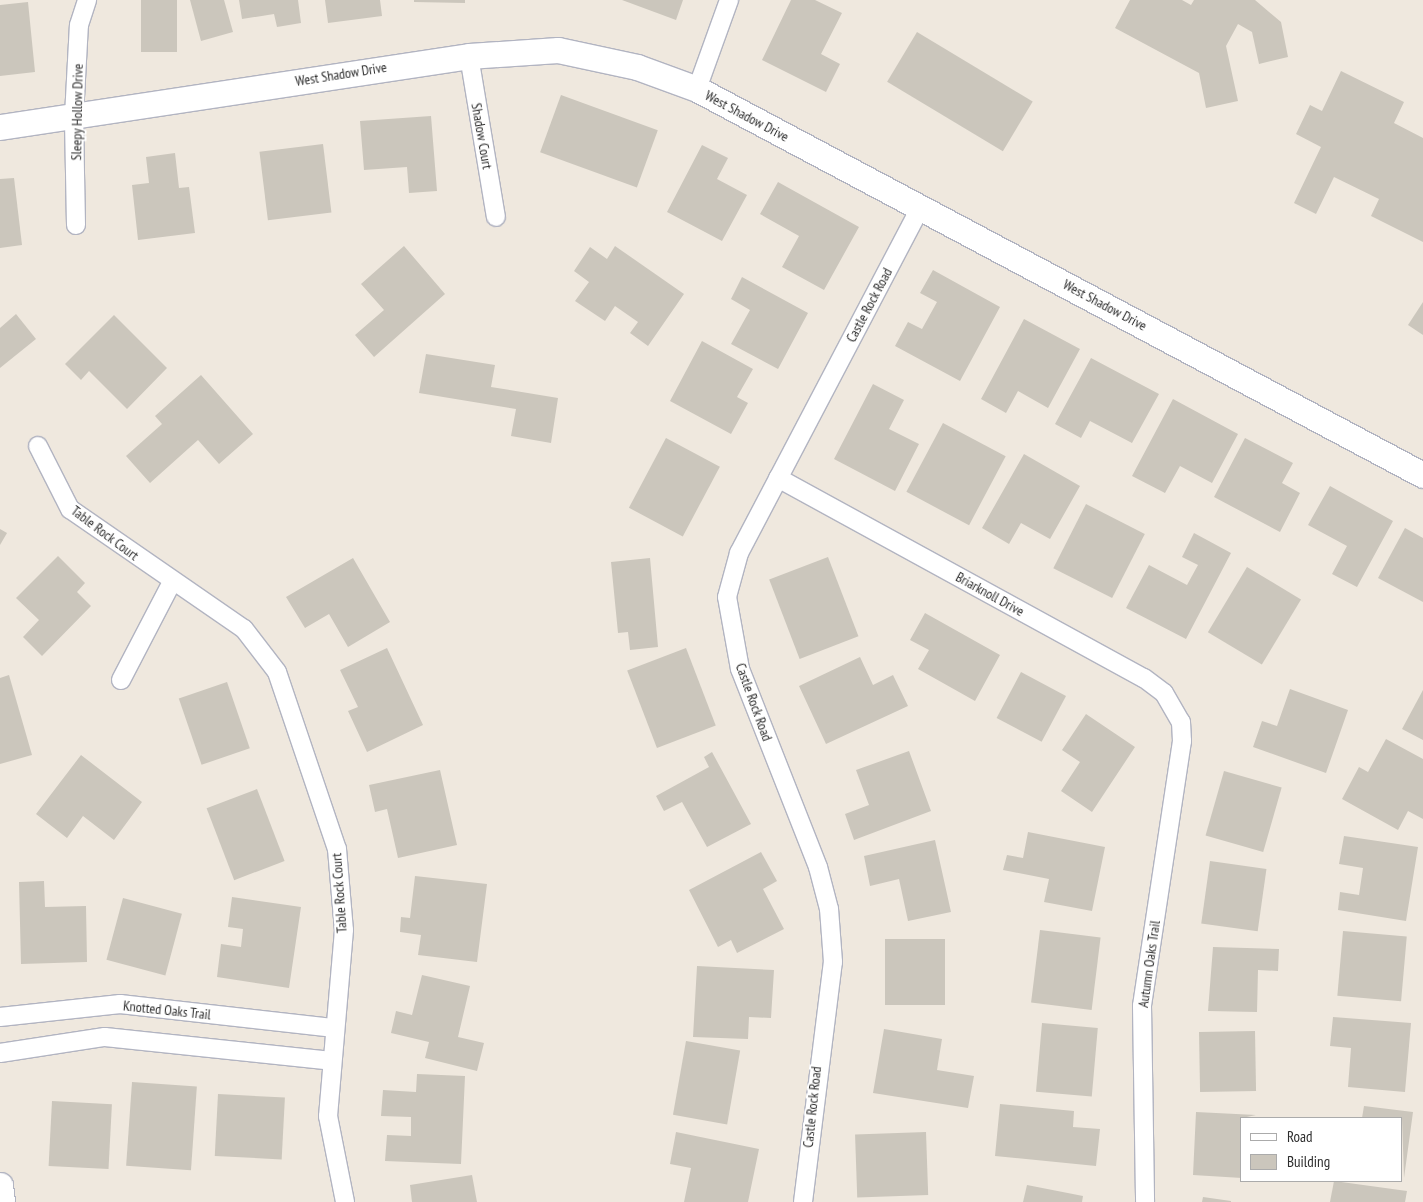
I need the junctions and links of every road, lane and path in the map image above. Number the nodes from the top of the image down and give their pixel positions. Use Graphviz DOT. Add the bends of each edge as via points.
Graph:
graph roads {
  1 [pos="87,0"];
  2 [pos="729,0"];
  3 [pos="468,56"];
  4 [pos="696,89"];
  5 [pos="74,116"];
  6 [pos="0,127"];
  7 [pos="920,208"];
  8 [pos="496,217"];
  9 [pos="76,225"];
  10 [pos="38,446"];
  11 [pos="1423,475"];
  12 [pos="778,478"];
  13 [pos="172,582"];
  14 [pos="121,680"];
  15 [pos="1181,728"];
  16 [pos="0,1017"];
  17 [pos="335,1028"];
  18 [pos="0,1053"];
  19 [pos="332,1061"];
  20 [pos="0,1184"];
  21 [pos="2,1202"];
  22 [pos="345,1202"];
  23 [pos="803,1202"];
  24 [pos="1145,1202"];
  1 -- 5 [label="street, Sleepy Hollow Drive" via="80,25"];
  2 -- 4 [label="street"];
  3 -- 4 [label="street, West Shadow Drive" via="558,50 637,67"];
  3 -- 5 [label="street, West Shadow Drive"];
  3 -- 8 [label="street, Shadow Court"];
  4 -- 7 [label="street, West Shadow Drive"];
  5 -- 6 [label="street, West Shadow Drive"];
  5 -- 9 [label="street, Sleepy Hollow Drive"];
  7 -- 11 [label="street, West Shadow Drive"];
  7 -- 12 [label="street, Castle Rock Road"];
  10 -- 13 [label="street, Table Rock Court" via="70,509"];
  12 -- 15 [label="street, Briarknoll Drive" via="1144,678 1164,693"];
  12 -- 23 [label="street, Castle Rock Road" via="739,553 727,597 740,669 818,867 829,909 833,962"];
  13 -- 14 [label="street"];
  13 -- 17 [label="street, Table Rock Court" via="244,629 277,672 337,849 344,930"];
  15 -- 24 [label="street, Autumn Oaks Trail" via="1142,1006"];
  16 -- 17 [label="street, Knotted Oaks Trail" via="120,1004"];
  17 -- 19 [label="street, Table Rock Court"];
  18 -- 19 [label="street" via="105,1037"];
  19 -- 22 [label="street, Table Rock Court" via="328,1116"];
  20 -- 21 [label="street"];
}
